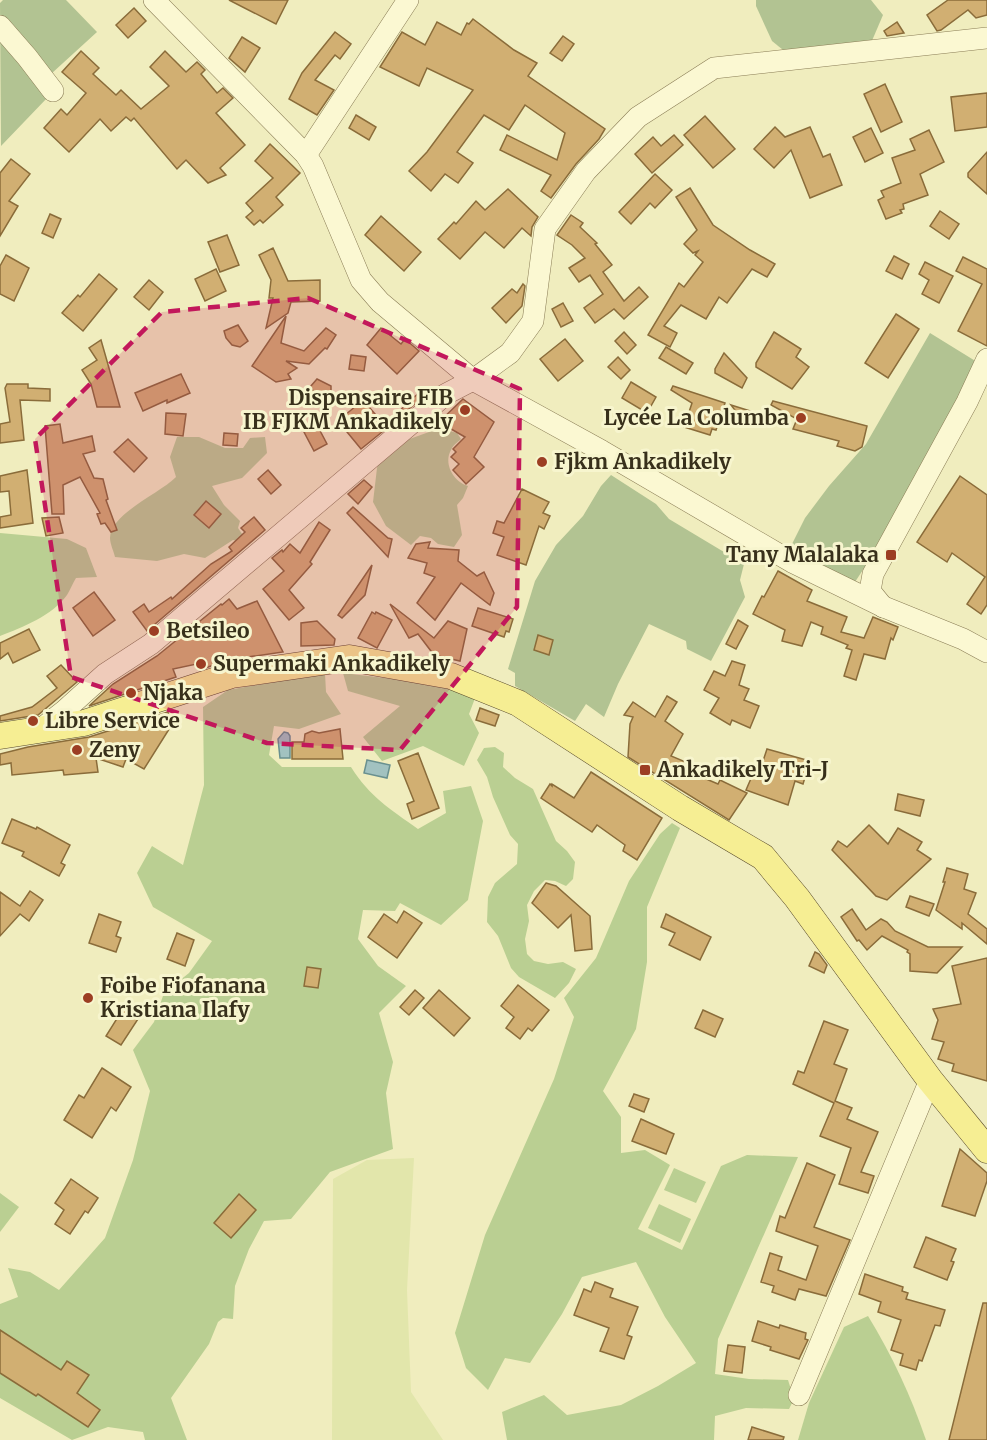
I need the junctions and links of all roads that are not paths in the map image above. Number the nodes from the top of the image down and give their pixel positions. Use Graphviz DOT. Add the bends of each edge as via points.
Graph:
graph roads {
  1 [pos="154,0"];
  2 [pos="408,0"];
  3 [pos="0,26"];
  4 [pos="987,38"];
  5 [pos="53,91"];
  6 [pos="306,155"];
  7 [pos="987,358"];
  8 [pos="473,380"];
  9 [pos="884,607"];
  10 [pos="987,652"];
  11 [pos="40,729"];
  12 [pos="4,738"];
  13 [pos="930,1080"];
  14 [pos="987,1150"];
  15 [pos="799,1395"];
  1 -- 6 [label="street"];
  2 -- 6 [label="street"];
  3 -- 5 [label="street"];
  4 -- 8 [label="street" via="714,68 638,117 586,171 545,229 533,321 510,352"];
  6 -- 8 [label="street" via="361,280 380,303"];
  7 -- 9 [label="street" via="873,574 870,591"];
  8 -- 9 [label="street" via="792,562"];
  8 -- 11 [label="street" via="446,394 151,644 105,674"];
  9 -- 10 [label="street"];
  11 -- 12 [label="main road"];
  11 -- 13 [label="main road" via="84,723 232,675 349,658 451,676 518,703 763,857"];
  13 -- 14 [label="main road"];
  13 -- 15 [label="street"];
}
